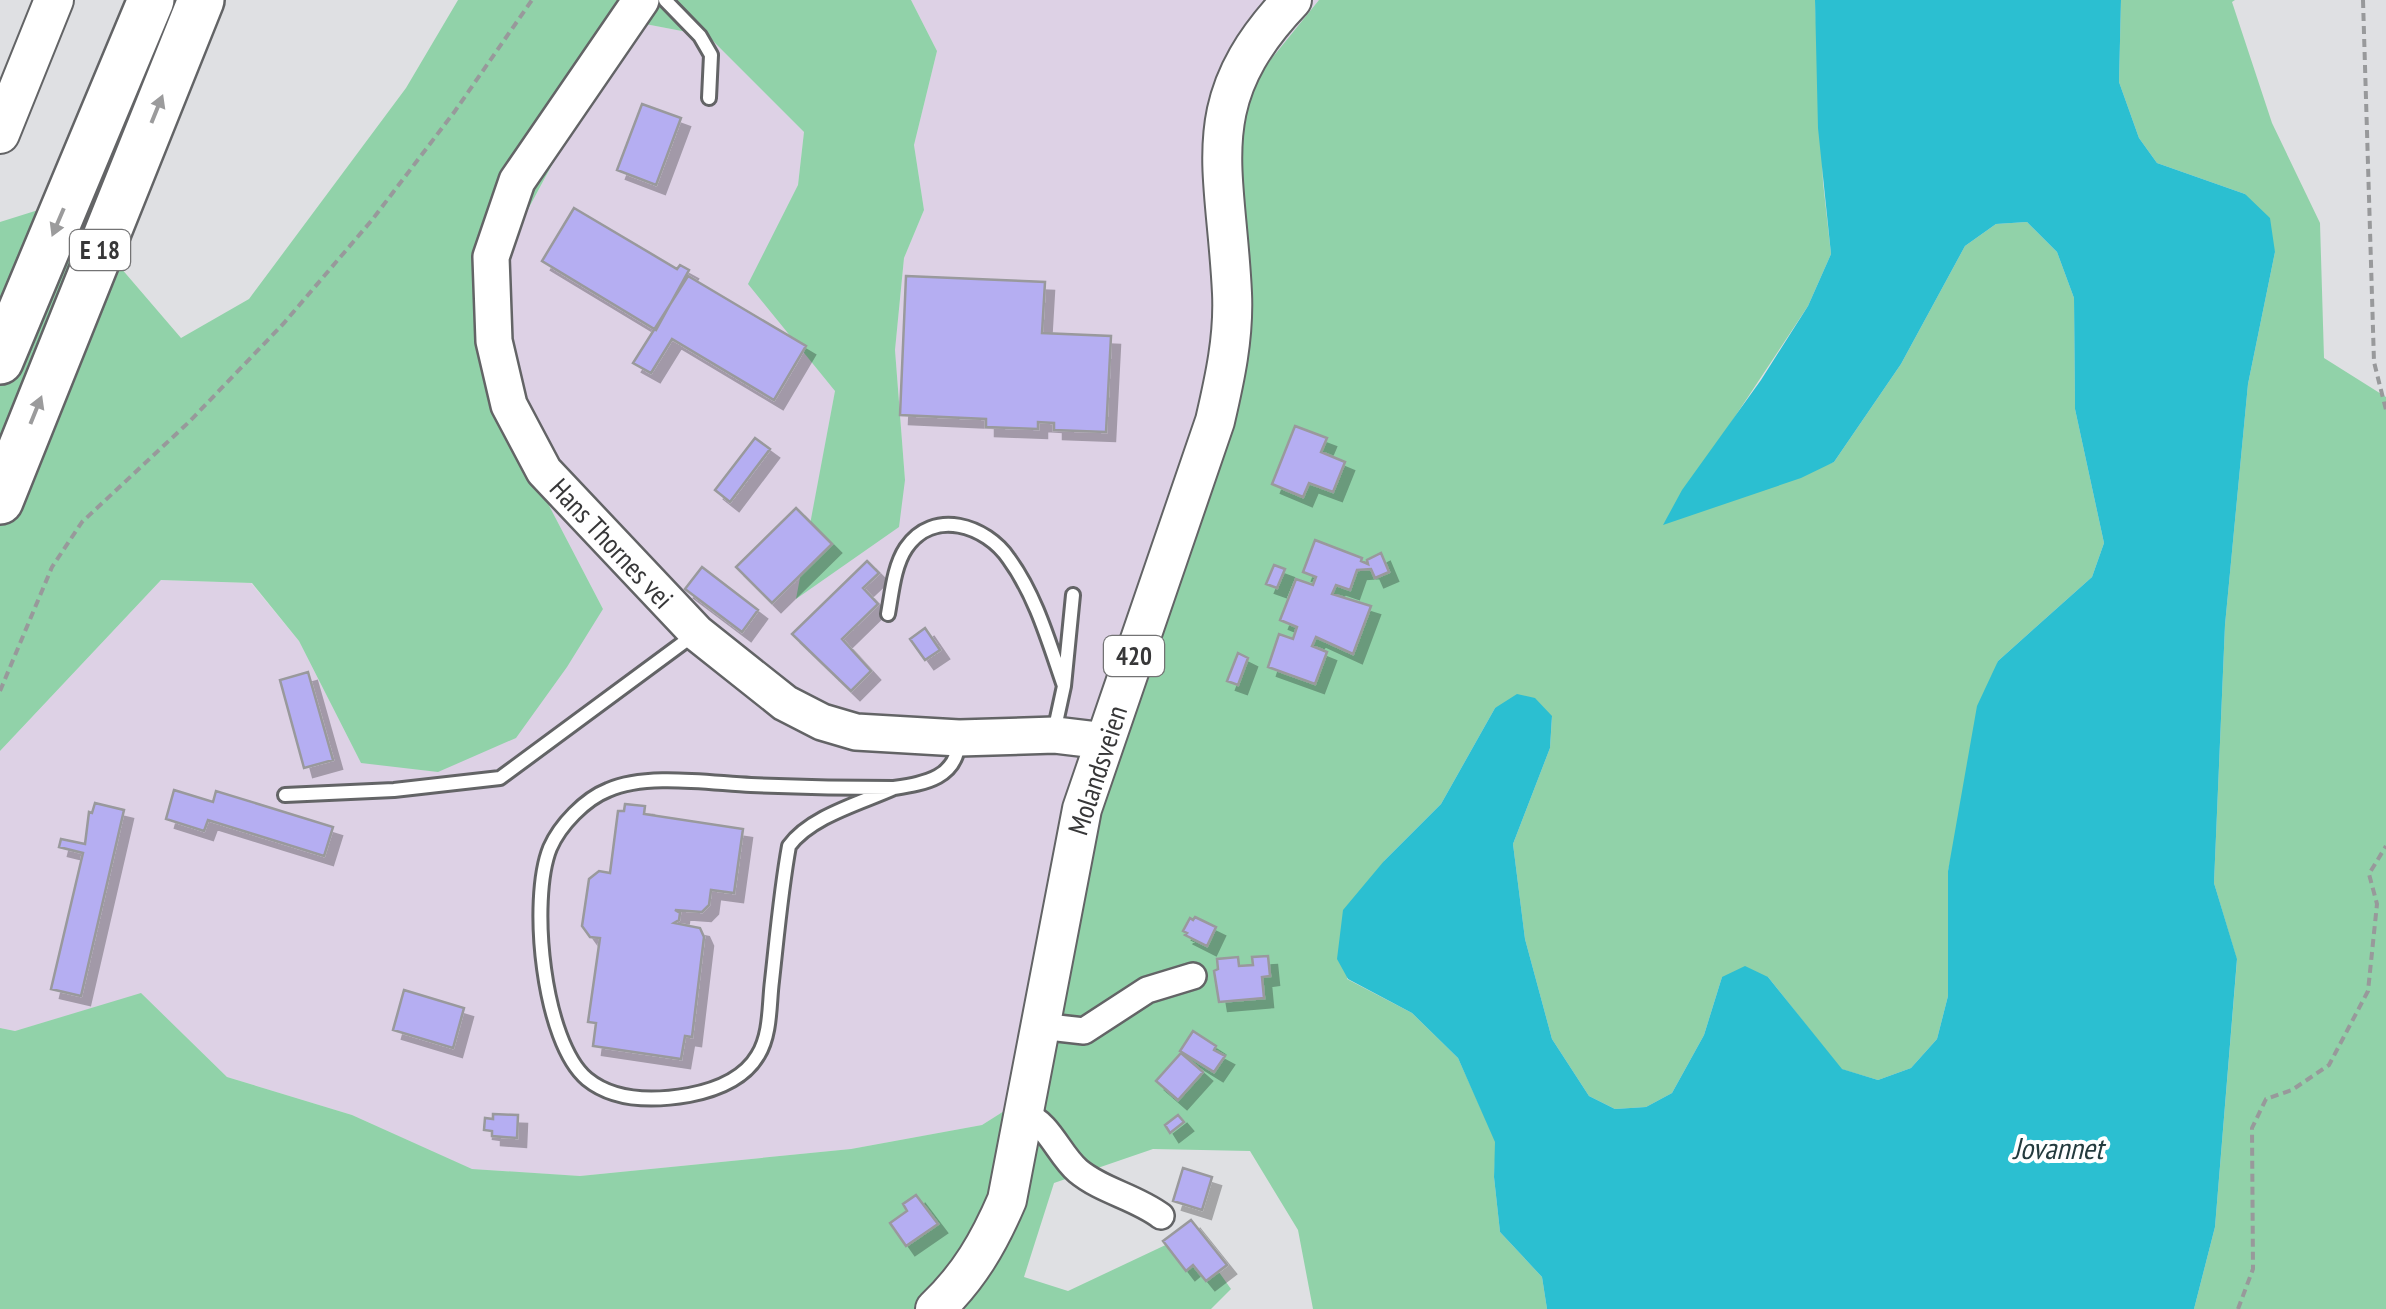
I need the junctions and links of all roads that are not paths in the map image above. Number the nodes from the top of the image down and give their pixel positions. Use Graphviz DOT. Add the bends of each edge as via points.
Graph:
graph roads {
  1 [pos="38,0"];
  2 [pos="54,0"];
  3 [pos="152,0"];
  4 [pos="201,0"];
  5 [pos="641,0"];
  6 [pos="665,0"];
  7 [pos="1292,0"];
  8 [pos="0,92"];
  9 [pos="710,98"];
  10 [pos="0,134"];
  11 [pos="0,362"];
  12 [pos="0,501"];
  13 [pos="1073,595"];
  14 [pos="888,614"];
  15 [pos="698,633"];
  16 [pos="1064,686"];
  17 [pos="1054,735"];
  18 [pos="959,738"];
  19 [pos="1105,742"];
  20 [pos="894,788"];
  21 [pos="285,795"];
  22 [pos="1193,976"];
  23 [pos="1040,1026"];
  24 [pos="1025,1116"];
  25 [pos="1161,1216"];
  26 [pos="934,1309"];
  1 -- 8 [label="main road"];
  2 -- 10 [label="main road"];
  3 -- 11 [label="highway, E 18, one-way"];
  12 -- 4 [label="highway, E 18, one-way"];
  5 -- 15 [label="street, Hans Thornes vei" via="517,181 491,257 494,340 509,405 544,471"];
  6 -- 9 [label="lane" via="710,54"];
  7 -- 19 [label="main road, Molandsveien / 420" via="1246,56 1228,101 1222,150 1232,295 1228,367 1216,421"];
  13 -- 16 [label="lane"];
  14 -- 16 [label="lane" via="897,569 920,533 952,524 978,531 1009,558"];
  15 -- 18 [label="street, Hans Thornes vei" via="784,703 822,722 856,732"];
  15 -- 21 [label="lane" via="500,778"];
  16 -- 17 [label="lane"];
  17 -- 18 [label="street, Hans Thornes vei"];
  17 -- 19 [label="street, Hans Thornes vei"];
  18 -- 20 [label="lane" via="943,776"];
  19 -- 23 [label="main road, Molandsveien / 420" via="1072,848"];
  20 -- 20 [label="lane" via="630,783 605,790 581,808 550,848 540,920 565,1050 587,1078 634,1099 666,1099 706,1092 749,1068 766,1036 789,846 797,834"];
  22 -- 23 [label="street" via="1147,990 1084,1031"];
  23 -- 24 [label="main road, Molandsveien / 420"];
  24 -- 25 [label="street" via="1036,1119 1082,1175"];
  24 -- 26 [label="main road, Molandsveien / 420" via="1007,1200 989,1243"];
}
